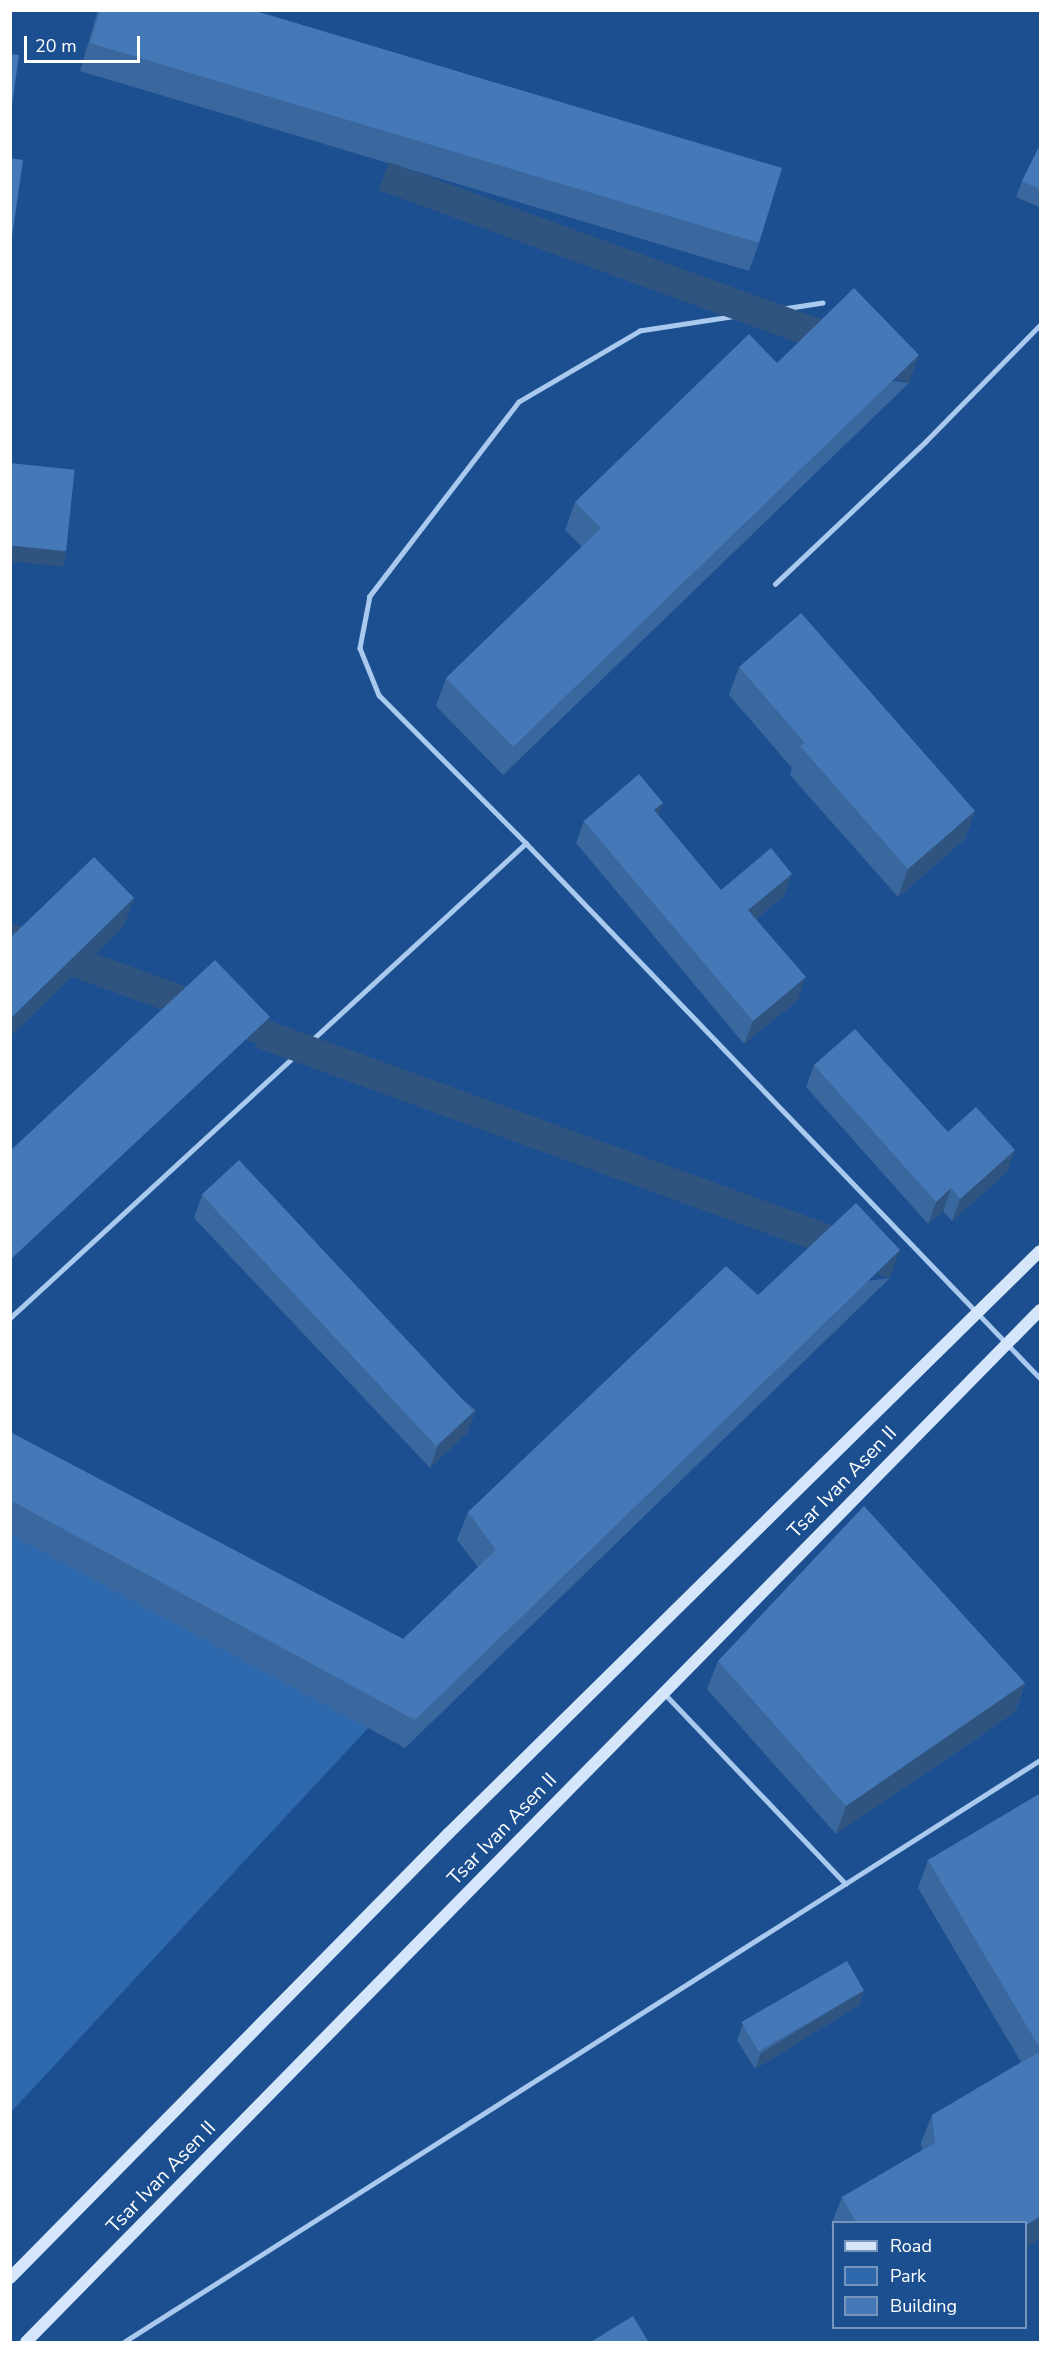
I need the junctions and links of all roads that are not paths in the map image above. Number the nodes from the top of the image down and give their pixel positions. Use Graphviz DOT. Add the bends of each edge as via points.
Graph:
graph roads {
  1 [pos="823,303"];
  2 [pos="1041,325"];
  3 [pos="775,584"];
  4 [pos="526,843"];
  5 [pos="1041,1251"];
  6 [pos="1041,1310"];
  7 [pos="976,1314"];
  8 [pos="10,1318"];
  9 [pos="1005,1344"];
  10 [pos="1041,1378"];
  11 [pos="663,1692"];
  12 [pos="1041,1760"];
  13 [pos="846,1884"];
  14 [pos="10,2278"];
  15 [pos="26,2343"];
  16 [pos="123,2343"];
  1 -- 4 [label="lane" via="640,332 519,402 370,596 360,648 379,695"];
  2 -- 3 [label="lane"];
  4 -- 7 [label="lane"];
  4 -- 8 [label="lane"];
  5 -- 7 [label="street, Tsar Ivan Asen II"];
  6 -- 9 [label="street, Tsar Ivan Asen II"];
  7 -- 9 [label="lane"];
  7 -- 14 [label="street, Tsar Ivan Asen II" via="457,1825"];
  9 -- 10 [label="lane"];
  9 -- 11 [label="street, Tsar Ivan Asen II"];
  11 -- 13 [label="lane"];
  11 -- 15 [label="street, Tsar Ivan Asen II"];
  12 -- 13 [label="lane"];
  13 -- 16 [label="lane"];
}
